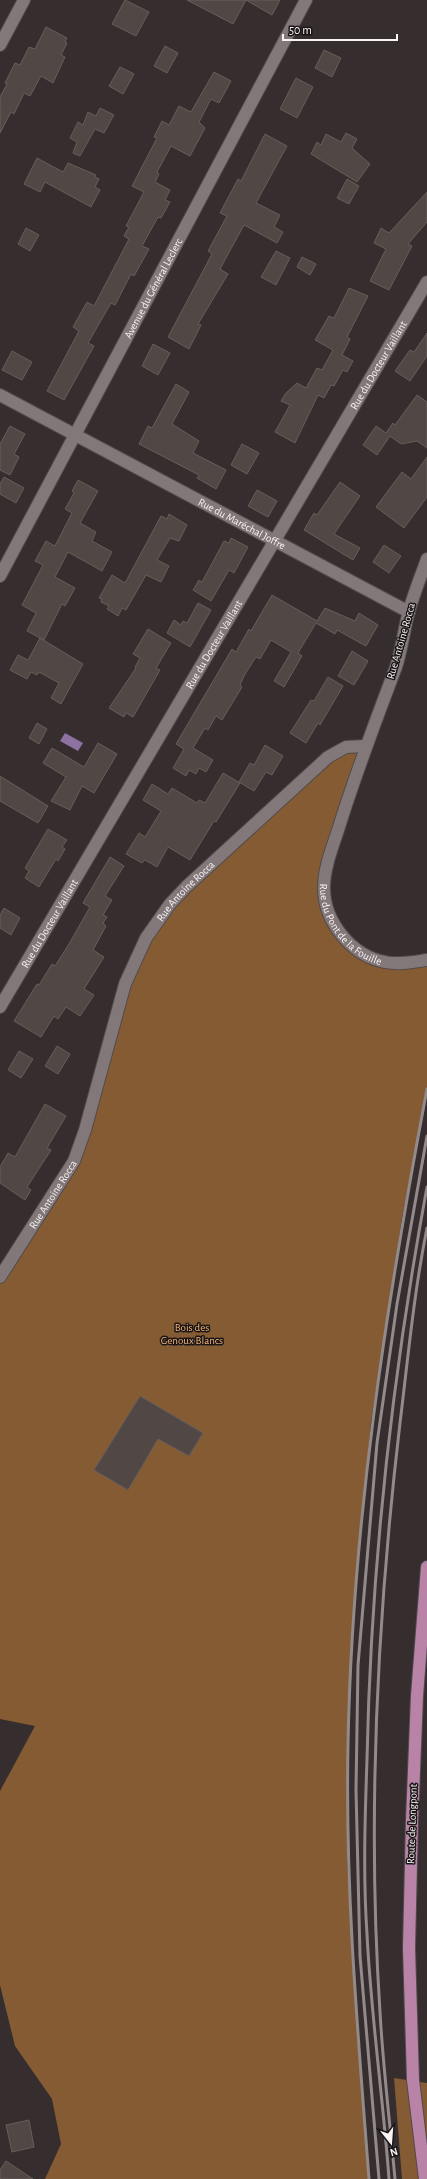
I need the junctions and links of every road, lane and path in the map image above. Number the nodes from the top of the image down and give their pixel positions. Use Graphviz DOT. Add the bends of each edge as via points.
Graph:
graph roads {
  1 [pos="24,0"];
  2 [pos="306,0"];
  3 [pos="0,45"];
  4 [pos="427,282"];
  5 [pos="0,395"];
  6 [pos="75,435"];
  7 [pos="275,541"];
  8 [pos="427,559"];
  9 [pos="0,576"];
  10 [pos="409,612"];
  11 [pos="366,746"];
  12 [pos="427,960"];
  13 [pos="0,1007"];
  14 [pos="0,1277"];
  15 [pos="427,1568"];
  16 [pos="425,2179"];
  1 -- 3 [label="street"];
  2 -- 6 [label="street, Avenue du Général Leclerc"];
  4 -- 7 [label="street, Rue du Docteur Vaillant"];
  5 -- 6 [label="street, Rue du Maréchal Joffre"];
  6 -- 7 [label="street, Rue du Maréchal Joffre"];
  6 -- 9 [label="street, Avenue du Général Leclerc"];
  7 -- 10 [label="street, Rue du Maréchal Joffre"];
  7 -- 13 [label="street, Rue du Docteur Vaillant"];
  8 -- 10 [label="street, Rue Antoine Rocca"];
  10 -- 11 [label="street, Rue Antoine Rocca" via="396,665"];
  11 -- 12 [label="street, Rue du Pont de la Fouille" via="325,876 326,903 344,938 366,956 386,963 400,964"];
  11 -- 14 [label="street, Rue Antoine Rocca" via="346,747 328,757 206,868 157,920 136,955 125,984 74,1161"];
  15 -- 16 [label="main road, Route de Longpont" via="417,1696 409,1948 413,2080"];
}
